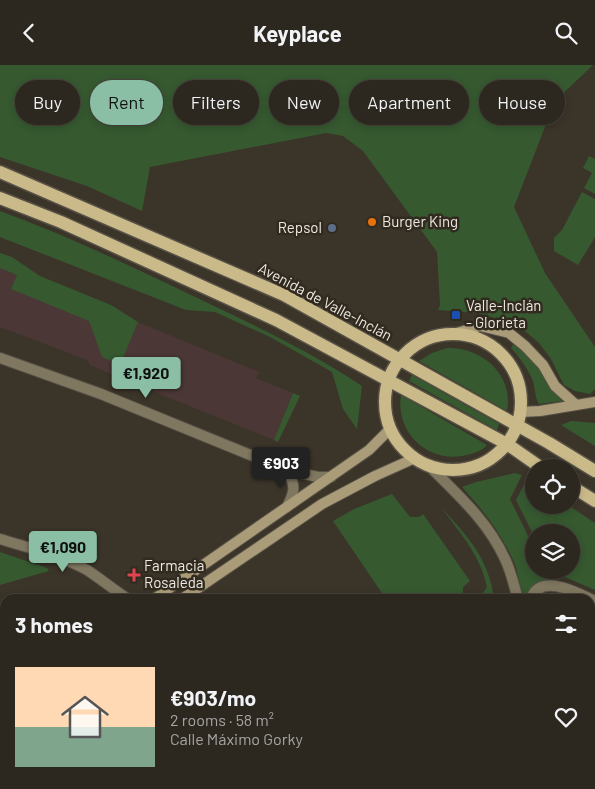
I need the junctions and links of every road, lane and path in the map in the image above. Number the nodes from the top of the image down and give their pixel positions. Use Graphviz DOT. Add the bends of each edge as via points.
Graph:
graph roads {
  1 [pos="0,172"];
  2 [pos="0,198"];
  3 [pos="453,334"];
  4 [pos="0,358"];
  5 [pos="399,359"];
  6 [pos="389,379"];
  7 [pos="595,402"];
  8 [pos="575,404"];
  9 [pos="520,412"];
  10 [pos="516,426"];
  11 [pos="390,429"];
  12 [pos="507,444"];
  13 [pos="415,458"];
  14 [pos="529,459"];
  15 [pos="427,464"];
  16 [pos="287,470"];
  17 [pos="595,471"];
  18 [pos="331,477"];
  19 [pos="580,492"];
  20 [pos="595,501"];
  21 [pos="287,507"];
  22 [pos="0,539"];
  23 [pos="119,594"];
  24 [pos="161,594"];
  25 [pos="189,594"];
  26 [pos="516,594"];
  27 [pos="532,594"];
  28 [pos="577,594"];
  1 -- 5 [label="main road, Avenida de Valle-Inclán" via="284,295"];
  2 -- 6 [label="main road" via="61,222 276,320"];
  3 -- 5 [label="main road" via="419,343"];
  3 -- 8 [label="main road" via="480,326 509,333 525,345 543,365 555,386"];
  3 -- 9 [label="main road" via="476,338 496,350 511,367 519,389"];
  4 -- 16 [label="street" via="101,394"];
  5 -- 6 [label="main road"];
  5 -- 10 [label="main road, Avenida de Valle-Inclán"];
  6 -- 11 [label="main road" via="384,404"];
  6 -- 12 [label="main road"];
  7 -- 8 [label="main road"];
  8 -- 9 [label="main road"];
  9 -- 10 [label="main road"];
  10 -- 12 [label="main road"];
  10 -- 17 [label="main road, Avenida de Valle-Inclán"];
  11 -- 13 [label="main road" via="400,445"];
  11 -- 18 [label="main road"];
  12 -- 14 [label="main road"];
  12 -- 15 [label="main road" via="495,456 464,469 447,470"];
  13 -- 15 [label="main road"];
  13 -- 25 [label="main road" via="322,504"];
  15 -- 26 [label="street" via="491,533 505,559"];
  16 -- 18 [label="street"];
  16 -- 21 [label="street" via="294,492"];
  18 -- 21 [label="main road"];
  19 -- 20 [label="main road"];
  21 -- 24 [label="main road"];
  22 -- 23 [label="street" via="63,559 88,571"];
  27 -- 28 [label="street" via="544,586 553,585"];
}
